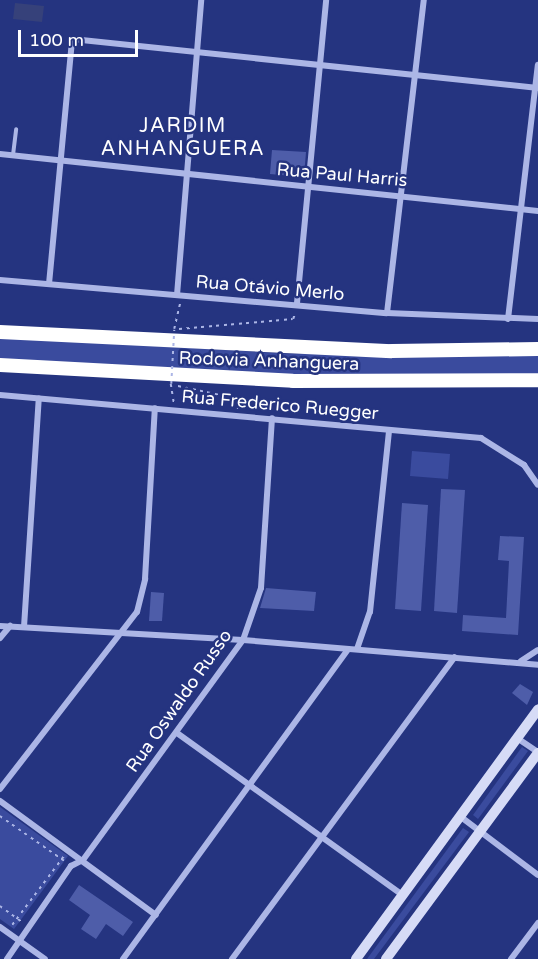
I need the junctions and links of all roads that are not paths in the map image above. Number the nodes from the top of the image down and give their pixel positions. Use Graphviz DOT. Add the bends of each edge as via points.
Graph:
graph roads {
  1 [pos="201,0"];
  2 [pos="326,0"];
  3 [pos="424,0"];
  4 [pos="198,52"];
  5 [pos="320,65"];
  6 [pos="538,65"];
  7 [pos="414,75"];
  8 [pos="537,87"];
  9 [pos="16,129"];
  10 [pos="0,154"];
  11 [pos="12,155"];
  12 [pos="61,161"];
  13 [pos="188,176"];
  14 [pos="309,187"];
  15 [pos="402,196"];
  16 [pos="521,209"];
  17 [pos="538,211"];
  18 [pos="0,280"];
  19 [pos="49,284"];
  20 [pos="179,295"];
  21 [pos="297,303"];
  22 [pos="387,313"];
  23 [pos="538,319"];
  24 [pos="508,320"];
  25 [pos="0,332"];
  26 [pos="538,349"];
  27 [pos="0,365"];
  28 [pos="538,380"];
  29 [pos="0,395"];
  30 [pos="39,398"];
  31 [pos="155,408"];
  32 [pos="272,418"];
  33 [pos="389,430"];
  34 [pos="538,485"];
  35 [pos="0,626"];
  36 [pos="10,626"];
  37 [pos="24,627"];
  38 [pos="118,634"];
  39 [pos="0,638"];
  40 [pos="243,640"];
  41 [pos="348,649"];
  42 [pos="357,649"];
  43 [pos="538,650"];
  44 [pos="454,657"];
  45 [pos="521,661"];
  46 [pos="538,665"];
  47 [pos="538,709"];
  48 [pos="177,733"];
  49 [pos="517,738"];
  50 [pos="538,753"];
  51 [pos="250,784"];
  52 [pos="0,789"];
  53 [pos="0,801"];
  54 [pos="460,817"];
  55 [pos="480,831"];
  56 [pos="322,836"];
  57 [pos="83,860"];
  58 [pos="538,875"];
  59 [pos="401,894"];
  60 [pos="156,915"];
  61 [pos="538,923"];
  62 [pos="0,927"];
  63 [pos="20,941"];
  64 [pos="126,958"];
  65 [pos="7,959"];
  66 [pos="45,959"];
  67 [pos="232,959"];
  68 [pos="356,959"];
  69 [pos="386,959"];
  70 [pos="512,959"];
  1 -- 4 [label="street"];
  2 -- 5 [label="street"];
  3 -- 7 [label="street"];
  4 -- 5 [label="street"];
  4 -- 12 [label="street" via="72,39"];
  4 -- 13 [label="street"];
  5 -- 7 [label="street"];
  5 -- 14 [label="street"];
  6 -- 8 [label="street"];
  7 -- 8 [label="street"];
  7 -- 15 [label="street"];
  8 -- 16 [label="street"];
  9 -- 11 [label="lane"];
  10 -- 11 [label="street, Rua Paul Harris"];
  11 -- 12 [label="street, Rua Paul Harris"];
  12 -- 13 [label="street, Rua Paul Harris"];
  12 -- 19 [label="street"];
  13 -- 14 [label="street, Rua Paul Harris"];
  13 -- 20 [label="street"];
  14 -- 15 [label="street, Rua Paul Harris"];
  14 -- 21 [label="street"];
  15 -- 16 [label="street, Rua Paul Harris"];
  15 -- 22 [label="street"];
  16 -- 17 [label="street, Rua Paul Harris"];
  16 -- 24 [label="street"];
  18 -- 19 [label="street, Rua Otávio Merlo"];
  19 -- 20 [label="street, Rua Otávio Merlo"];
  20 -- 21 [label="street, Rua Otávio Merlo"];
  21 -- 22 [label="street, Rua Otávio Merlo"];
  22 -- 24 [label="street, Rua Otávio Merlo"];
  23 -- 24 [label="street, Rua Otávio Merlo"];
  25 -- 26 [label="highway, Rodovia Anhanguera" via="234,346 402,351"];
  27 -- 28 [label="highway, Rodovia Anhanguera" via="293,381"];
  29 -- 30 [label="street, Rua Frederico Ruegger"];
  30 -- 31 [label="street, Rua Frederico Ruegger"];
  30 -- 37 [label="street"];
  31 -- 32 [label="street, Rua Frederico Ruegger"];
  31 -- 38 [label="street" via="145,579 137,612"];
  32 -- 33 [label="street, Rua Frederico Ruegger"];
  32 -- 40 [label="street, Rua Oswaldo Russo" via="261,588"];
  33 -- 34 [label="street, Rua Frederico Ruegger" via="481,438 524,465"];
  33 -- 42 [label="street" via="370,612"];
  35 -- 36 [label="street"];
  36 -- 37 [label="street"];
  36 -- 39 [label="street"];
  37 -- 38 [label="street"];
  38 -- 40 [label="street"];
  38 -- 52 [label="street"];
  40 -- 41 [label="street"];
  40 -- 48 [label="street, Rua Oswaldo Russo"];
  41 -- 42 [label="street"];
  41 -- 51 [label="street"];
  42 -- 44 [label="street"];
  43 -- 45 [label="street"];
  44 -- 45 [label="street"];
  44 -- 56 [label="street"];
  45 -- 46 [label="street"];
  47 -- 49 [label="street"];
  48 -- 51 [label="street"];
  48 -- 57 [label="street, Rua Oswaldo Russo"];
  49 -- 50 [label="street"];
  49 -- 54 [label="street"];
  50 -- 55 [label="street"];
  51 -- 56 [label="street"];
  51 -- 60 [label="street"];
  53 -- 57 [label="street"];
  54 -- 55 [label="street"];
  54 -- 59 [label="street"];
  55 -- 58 [label="street"];
  55 -- 69 [label="street"];
  56 -- 59 [label="street"];
  56 -- 67 [label="street"];
  57 -- 60 [label="street"];
  57 -- 63 [label="street, Rua Oswaldo Russo" via="71,866"];
  59 -- 68 [label="street"];
  60 -- 64 [label="street"];
  61 -- 70 [label="street"];
  62 -- 63 [label="street"];
  63 -- 65 [label="street, Rua Oswaldo Russo"];
  63 -- 66 [label="street"];
}
